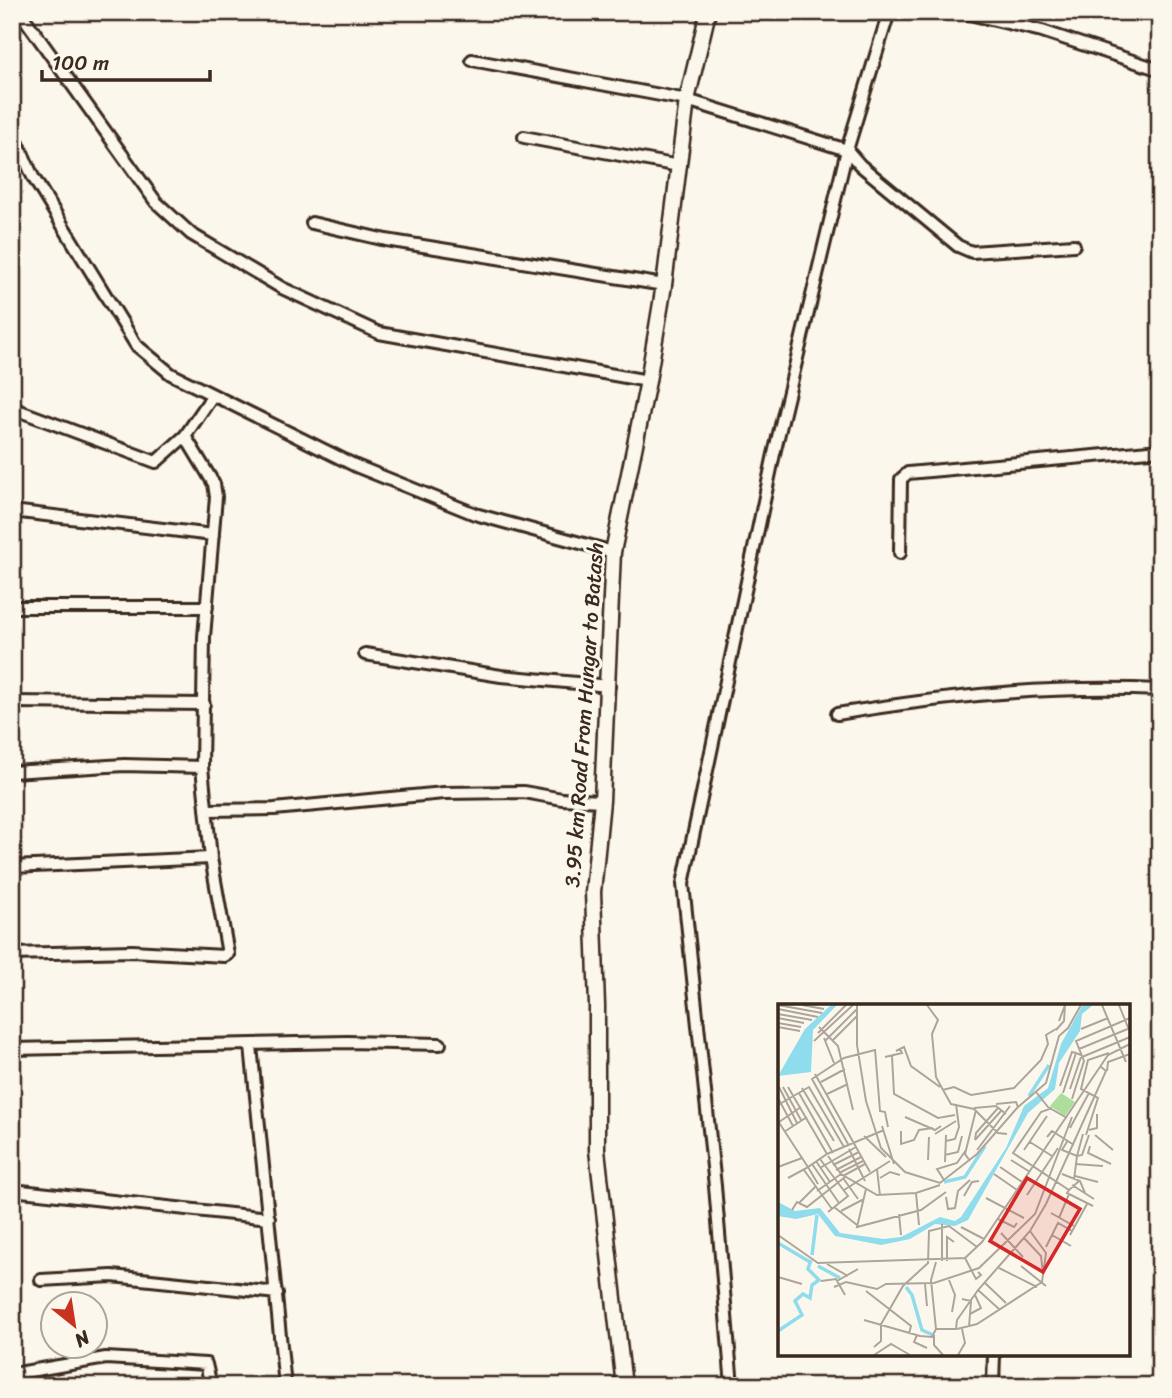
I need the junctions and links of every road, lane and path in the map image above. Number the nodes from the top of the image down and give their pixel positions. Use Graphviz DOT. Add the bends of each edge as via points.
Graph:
graph roads {
  1 [pos="20,12"];
  2 [pos="708,12"];
  3 [pos="889,12"];
  4 [pos="961,12"];
  5 [pos="472,60"];
  6 [pos="1160,71"];
  7 [pos="687,100"];
  8 [pos="12,130"];
  9 [pos="524,137"];
  10 [pos="848,150"];
  11 [pos="679,166"];
  12 [pos="312,223"];
  13 [pos="1074,245"];
  14 [pos="664,285"];
  15 [pos="648,381"];
  16 [pos="213,395"];
  17 [pos="12,408"];
  18 [pos="185,436"];
  19 [pos="1160,450"];
  20 [pos="12,511"];
  21 [pos="213,535"];
  22 [pos="613,552"];
  23 [pos="900,553"];
  24 [pos="12,607"];
  25 [pos="206,607"];
  26 [pos="365,654"];
  27 [pos="609,686"];
  28 [pos="1160,690"];
  29 [pos="12,702"];
  30 [pos="204,704"];
  31 [pos="837,714"];
  32 [pos="202,767"];
  33 [pos="12,772"];
  34 [pos="603,801"];
  35 [pos="206,810"];
  36 [pos="211,858"];
  37 [pos="12,867"];
  38 [pos="12,954"];
  39 [pos="440,1044"];
  40 [pos="251,1046"];
  41 [pos="12,1049"];
  42 [pos="12,1190"];
  43 [pos="269,1217"];
  44 [pos="41,1280"];
  45 [pos="277,1293"];
  46 [pos="994,1356"];
  47 [pos="12,1374"];
  48 [pos="211,1386"];
  49 [pos="285,1386"];
  50 [pos="624,1386"];
  51 [pos="732,1386"];
  52 [pos="993,1386"];
  1 -- 15 [label="street" via="156,202 191,234 282,288 379,333"];
  2 -- 7 [label="street, 3.95 km Road From Hungar to Batash"];
  3 -- 10 [label="street"];
  4 -- 6 [label="street" via="1042,31"];
  5 -- 7 [label="street"];
  7 -- 10 [label="street"];
  7 -- 11 [label="street, 3.95 km Road From Hungar to Batash"];
  8 -- 16 [label="street" via="33,177 136,345 171,374"];
  9 -- 11 [label="street"];
  10 -- 13 [label="street" via="958,246 972,252"];
  10 -- 51 [label="street" via="774,454 683,884"];
  11 -- 14 [label="street, 3.95 km Road From Hungar to Batash"];
  12 -- 14 [label="street" via="386,240"];
  14 -- 15 [label="street, 3.95 km Road From Hungar to Batash"];
  15 -- 22 [label="street, 3.95 km Road From Hungar to Batash"];
  16 -- 18 [label="street"];
  16 -- 22 [label="street" via="356,466 475,514"];
  17 -- 18 [label="street" via="156,462"];
  18 -- 21 [label="street" via="214,484"];
  19 -- 23 [label="street" via="908,473 901,479"];
  20 -- 21 [label="street"];
  21 -- 25 [label="street"];
  22 -- 27 [label="street, 3.95 km Road From Hungar to Batash"];
  24 -- 25 [label="street"];
  25 -- 30 [label="street"];
  26 -- 27 [label="street" via="500,676"];
  27 -- 34 [label="street, 3.95 km Road From Hungar to Batash"];
  28 -- 31 [label="street" via="1081,687 970,694"];
  29 -- 30 [label="street"];
  30 -- 32 [label="street"];
  32 -- 33 [label="street" via="124,765"];
  32 -- 35 [label="street"];
  34 -- 35 [label="street" via="524,792 444,793 274,809"];
  34 -- 50 [label="street, 3.95 km Road From Hungar to Batash" via="593,892 597,1150"];
  35 -- 36 [label="street"];
  36 -- 37 [label="street"];
  36 -- 38 [label="street" via="226,956 132,951"];
  39 -- 40 [label="street"];
  40 -- 41 [label="street"];
  40 -- 43 [label="street"];
  42 -- 43 [label="street"];
  43 -- 45 [label="street"];
  44 -- 45 [label="street" via="112,1276"];
  45 -- 49 [label="street"];
  46 -- 52 [label="street"];
  47 -- 48 [label="street" via="106,1358 206,1364"];
}
